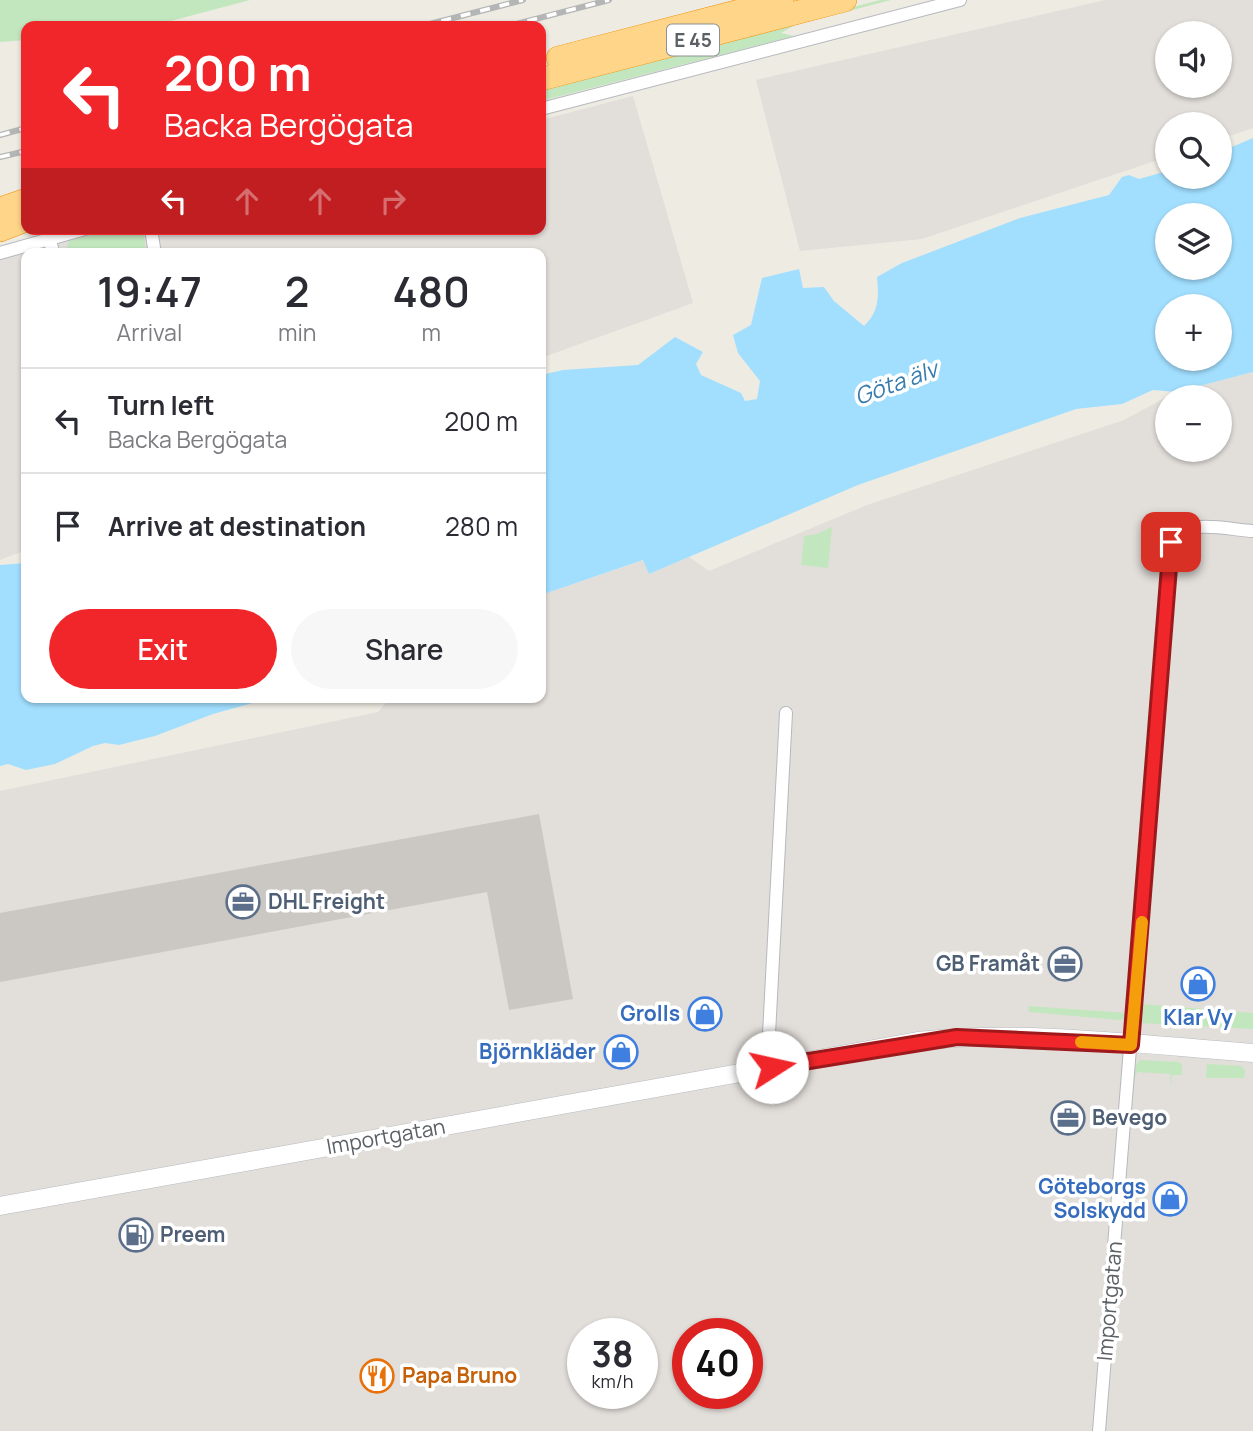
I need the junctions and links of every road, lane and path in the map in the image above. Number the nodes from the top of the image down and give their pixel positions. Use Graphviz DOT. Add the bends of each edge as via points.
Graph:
graph roads {
  1 [pos="782,0"];
  2 [pos="845,0"];
  3 [pos="960,0"];
  4 [pos="546,62"];
  5 [pos="546,78"];
  6 [pos="546,108"];
  7 [pos="21,202"];
  8 [pos="0,209"];
  9 [pos="21,222"];
  10 [pos="0,230"];
  11 [pos="63,235"];
  12 [pos="49,239"];
  13 [pos="52,248"];
  14 [pos="0,253"];
  15 [pos="1253,531"];
  16 [pos="786,713"];
  17 [pos="1131,1045"];
  18 [pos="1253,1052"];
  19 [pos="772,1067"];
  20 [pos="0,1206"];
  21 [pos="1099,1431"];
  1 -- 4 [label="highway, E 45"];
  2 -- 5 [label="highway, E 45"];
  3 -- 6 [label="street"];
  7 -- 8 [label="highway"];
  9 -- 10 [label="highway"];
  11 -- 12 [label="street"];
  12 -- 13 [label="street"];
  12 -- 14 [label="street"];
  15 -- 17 [label="street" via="1191,527 1174,535 1171,542"];
  16 -- 19 [label="street" via="770,1020"];
  17 -- 18 [label="street, Importgatan"];
  17 -- 19 [label="street, Importgatan" via="957,1037"];
  17 -- 21 [label="street, Importgatan"];
  19 -- 20 [label="street, Importgatan"];
}
